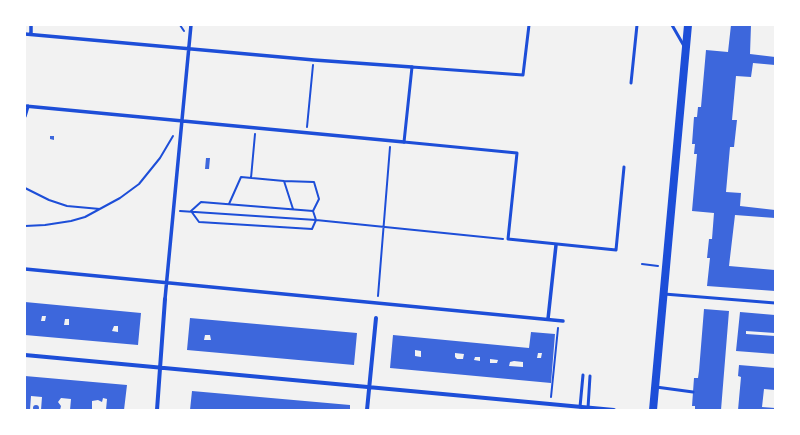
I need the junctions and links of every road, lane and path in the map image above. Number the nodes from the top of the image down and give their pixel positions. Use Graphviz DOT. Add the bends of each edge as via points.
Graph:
graph roads {
  1 [pos="31,25"];
  2 [pos="191,25"];
  3 [pos="530,25"];
  4 [pos="637,25"];
  5 [pos="672,25"];
  6 [pos="688,25"];
  7 [pos="25,34"];
  8 [pos="31,34"];
  9 [pos="189,49"];
  10 [pos="686,50"];
  11 [pos="314,60"];
  12 [pos="412,67"];
  13 [pos="631,83"];
  14 [pos="27,106"];
  15 [pos="25,116"];
  16 [pos="182,120"];
  17 [pos="256,127"];
  18 [pos="307,132"];
  19 [pos="391,140"];
  20 [pos="404,142"];
  21 [pos="624,167"];
  22 [pos="251,178"];
  23 [pos="284,181"];
  24 [pos="25,188"];
  25 [pos="229,204"];
  26 [pos="100,209"];
  27 [pos="294,209"];
  28 [pos="174,210"];
  29 [pos="191,211"];
  30 [pos="313,211"];
  31 [pos="316,220"];
  32 [pos="25,226"];
  33 [pos="384,227"];
  34 [pos="508,239"];
  35 [pos="556,245"];
  36 [pos="25,269"];
  37 [pos="167,283"];
  38 [pos="664,294"];
  39 [pos="165,299"];
  40 [pos="377,303"];
  41 [pos="775,303"];
  42 [pos="376,318"];
  43 [pos="548,320"];
  44 [pos="561,321"];
  45 [pos="25,355"];
  46 [pos="161,368"];
  47 [pos="583,375"];
  48 [pos="590,376"];
  49 [pos="369,387"];
  50 [pos="656,387"];
  51 [pos="693,392"];
  52 [pos="551,404"];
  53 [pos="580,407"];
  54 [pos="588,408"];
  55 [pos="157,410"];
  56 [pos="367,410"];
  57 [pos="614,410"];
  58 [pos="653,410"];
  1 -- 8 [label="street"];
  2 -- 9 [label="street"];
  3 -- 12 [label="lane" via="523,75"];
  4 -- 13 [label="lane"];
  5 -- 10 [label="lane"];
  6 -- 10 [label="main road"];
  7 -- 8 [label="street"];
  8 -- 9 [label="street"];
  9 -- 11 [label="street"];
  9 -- 16 [label="street"];
  10 -- 38 [label="main road"];
  11 -- 12 [label="street"];
  11 -- 18 [label="path"];
  12 -- 20 [label="lane"];
  14 -- 15 [label="street"];
  14 -- 16 [label="street"];
  16 -- 17 [label="street"];
  16 -- 26 [label="path" via="160,158 139,184"];
  16 -- 28 [label="street"];
  17 -- 18 [label="street"];
  17 -- 22 [label="path"];
  18 -- 19 [label="street"];
  19 -- 20 [label="street"];
  19 -- 33 [label="path"];
  20 -- 34 [label="lane" via="517,153"];
  21 -- 35 [label="lane" via="616,250"];
  22 -- 23 [label="path"];
  22 -- 25 [label="path" via="241,177"];
  23 -- 27 [label="path"];
  23 -- 30 [label="path" via="314,182 319,199"];
  24 -- 26 [label="path" via="68,206"];
  25 -- 27 [label="path"];
  25 -- 29 [label="path" via="201,202"];
  26 -- 32 [label="path" via="72,221"];
  27 -- 30 [label="path"];
  28 -- 29 [label="path"];
  28 -- 37 [label="street"];
  29 -- 31 [label="path"];
  29 -- 31 [label="path" via="199,222 312,229"];
  30 -- 31 [label="path"];
  31 -- 33 [label="path"];
  33 -- 34 [label="path"];
  33 -- 40 [label="path"];
  34 -- 35 [label="lane"];
  35 -- 43 [label="street"];
  36 -- 37 [label="street"];
  37 -- 39 [label="street"];
  37 -- 40 [label="street"];
  38 -- 41 [label="lane"];
  38 -- 50 [label="main road"];
  39 -- 46 [label="street"];
  40 -- 43 [label="street"];
  42 -- 49 [label="street"];
  43 -- 44 [label="street"];
  44 -- 52 [label="path"];
  45 -- 46 [label="street"];
  46 -- 49 [label="street"];
  46 -- 55 [label="street"];
  47 -- 53 [label="lane"];
  48 -- 54 [label="lane"];
  49 -- 52 [label="street"];
  49 -- 56 [label="street"];
  50 -- 51 [label="lane"];
  50 -- 58 [label="main road"];
  52 -- 53 [label="street"];
  53 -- 54 [label="street"];
  54 -- 57 [label="street"];
}
